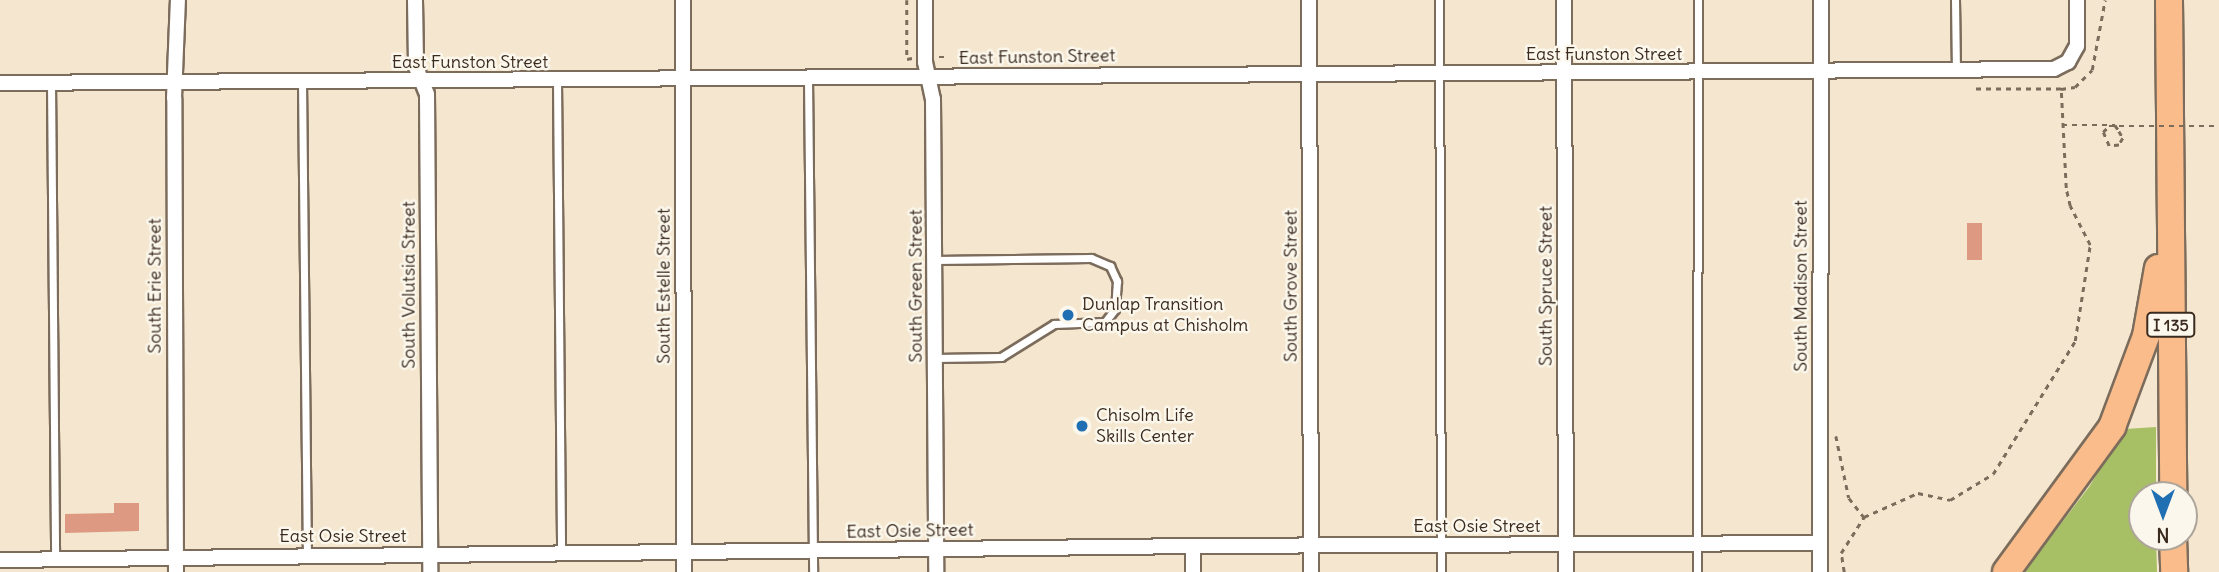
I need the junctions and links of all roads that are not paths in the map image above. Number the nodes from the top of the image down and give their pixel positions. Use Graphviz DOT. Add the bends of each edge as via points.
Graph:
graph roads {
  1 [pos="178,0"];
  2 [pos="415,0"];
  3 [pos="683,0"];
  4 [pos="925,0"];
  5 [pos="1309,0"];
  6 [pos="1439,0"];
  7 [pos="1564,0"];
  8 [pos="1698,0"];
  9 [pos="1821,0"];
  10 [pos="1955,0"];
  11 [pos="2077,0"];
  12 [pos="2169,0"];
  13 [pos="1956,69"];
  14 [pos="1821,72"];
  15 [pos="1698,73"];
  16 [pos="1439,74"];
  17 [pos="1564,74"];
  18 [pos="1309,75"];
  19 [pos="929,77"];
  20 [pos="808,79"];
  21 [pos="682,80"];
  22 [pos="557,81"];
  23 [pos="302,82"];
  24 [pos="422,82"];
  25 [pos="0,83"];
  26 [pos="51,83"];
  27 [pos="175,83"];
  28 [pos="2170,155"];
  29 [pos="935,260"];
  30 [pos="935,358"];
  31 [pos="2173,481"];
  32 [pos="1820,543"];
  33 [pos="1697,544"];
  34 [pos="1193,545"];
  35 [pos="1441,545"];
  36 [pos="1566,545"];
  37 [pos="1311,546"];
  38 [pos="935,550"];
  39 [pos="813,551"];
  40 [pos="2173,551"];
  41 [pos="684,552"];
  42 [pos="561,553"];
  43 [pos="430,555"];
  44 [pos="307,556"];
  45 [pos="176,557"];
  46 [pos="55,559"];
  47 [pos="0,560"];
  48 [pos="176,572"];
  49 [pos="430,572"];
  50 [pos="684,572"];
  51 [pos="813,572"];
  52 [pos="936,572"];
  53 [pos="1193,572"];
  54 [pos="1311,572"];
  55 [pos="1441,572"];
  56 [pos="1566,572"];
  57 [pos="1698,572"];
  58 [pos="1820,572"];
  59 [pos="2007,572"];
  60 [pos="2174,572"];
  1 -- 27 [label="street, South Erie Street"];
  2 -- 24 [label="street, South Volutsia Street" via="416,67"];
  3 -- 21 [label="street, South Estelle Street"];
  4 -- 19 [label="street, South Green Street"];
  5 -- 18 [label="street, South Grove Street"];
  6 -- 16 [label="lane"];
  7 -- 17 [label="street, South Spruce Street"];
  8 -- 15 [label="lane"];
  9 -- 14 [label="street, South Madison Street"];
  10 -- 13 [label="lane"];
  11 -- 13 [label="street, East Funston Street" via="2077,46 2071,58 2054,69"];
  12 -- 28 [label="highway, I 135"];
  13 -- 14 [label="street, East Funston Street"];
  14 -- 15 [label="street, East Funston Street"];
  14 -- 32 [label="street, South Madison Street"];
  15 -- 17 [label="street, East Funston Street"];
  15 -- 33 [label="lane"];
  16 -- 17 [label="street, East Funston Street"];
  16 -- 18 [label="street, East Funston Street"];
  16 -- 35 [label="lane"];
  17 -- 36 [label="street, South Spruce Street"];
  18 -- 19 [label="street, East Funston Street"];
  18 -- 37 [label="street, South Grove Street"];
  19 -- 20 [label="street, East Funston Street"];
  19 -- 29 [label="street, South Green Street"];
  20 -- 21 [label="street, East Funston Street"];
  20 -- 39 [label="lane"];
  21 -- 22 [label="street, East Funston Street"];
  21 -- 41 [label="street, South Estelle Street"];
  22 -- 24 [label="street, East Funston Street"];
  22 -- 42 [label="lane"];
  23 -- 24 [label="street, East Funston Street"];
  23 -- 27 [label="street, East Funston Street"];
  23 -- 44 [label="lane"];
  24 -- 43 [label="street, South Volutsia Street" via="427,94"];
  25 -- 26 [label="street, East Funston Street"];
  26 -- 27 [label="street, East Funston Street"];
  26 -- 46 [label="lane"];
  27 -- 45 [label="street, South Erie Street"];
  28 -- 31 [label="highway, I 135"];
  28 -- 59 [label="highway" via="2156,287 2137,369 2112,427"];
  29 -- 30 [label="street, South Green Street"];
  29 -- 30 [label="lane" via="1091,258 1110,266 1117,281 1115,309 1105,321 1054,324 1001,357"];
  30 -- 38 [label="street, South Green Street"];
  32 -- 33 [label="street, East Osie Street"];
  32 -- 58 [label="street, South Madison Street"];
  33 -- 36 [label="street, East Osie Street"];
  33 -- 57 [label="lane"];
  34 -- 37 [label="street, East Osie Street"];
  34 -- 38 [label="street, East Osie Street"];
  34 -- 53 [label="street"];
  35 -- 36 [label="street, East Osie Street"];
  35 -- 37 [label="street, East Osie Street"];
  35 -- 55 [label="lane"];
  36 -- 56 [label="street, South Spruce Street"];
  37 -- 54 [label="street, South Grove Street"];
  38 -- 39 [label="street, East Osie Street"];
  38 -- 52 [label="street, South Green Street"];
  39 -- 41 [label="street, East Osie Street"];
  39 -- 51 [label="lane"];
  40 -- 60 [label="highway"];
  41 -- 42 [label="street, East Osie Street"];
  41 -- 50 [label="street, South Estelle Street"];
  42 -- 43 [label="street, East Osie Street"];
  43 -- 44 [label="street, East Osie Street"];
  43 -- 49 [label="street, South Volutsia Street"];
  44 -- 45 [label="street, East Osie Street"];
  45 -- 46 [label="street, East Osie Street"];
  45 -- 48 [label="street, South Erie Street"];
  46 -- 47 [label="street, East Osie Street"];
}
